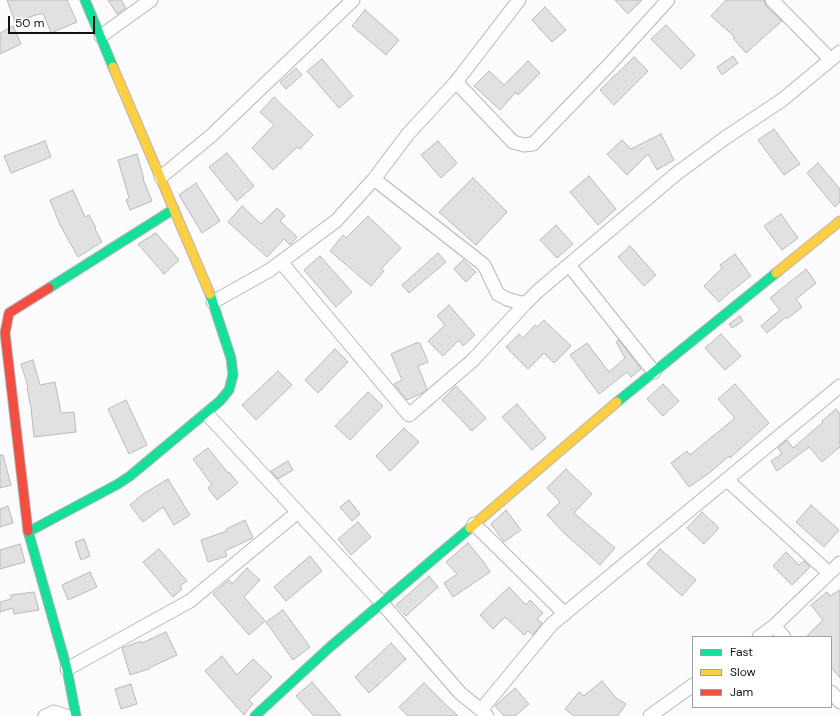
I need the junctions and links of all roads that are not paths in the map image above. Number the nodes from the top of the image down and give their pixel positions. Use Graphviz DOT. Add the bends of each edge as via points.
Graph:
graph roads {
  1 [pos="85,0"];
  2 [pos="151,0"];
  3 [pos="353,0"];
  4 [pos="519,0"];
  5 [pos="668,0"];
  6 [pos="772,0"];
  7 [pos="101,36"];
  8 [pos="835,56"];
  9 [pos="456,82"];
  10 [pos="161,177"];
  11 [pos="374,179"];
  12 [pos="174,209"];
  13 [pos="840,221"];
  14 [pos="281,262"];
  15 [pos="569,265"];
  16 [pos="212,302"];
  17 [pos="525,304"];
  18 [pos="654,372"];
  19 [pos="840,386"];
  20 [pos="206,414"];
  21 [pos="727,480"];
  22 [pos="298,512"];
  23 [pos="474,524"];
  24 [pos="28,532"];
  25 [pos="840,563"];
  26 [pos="829,574"];
  27 [pos="382,603"];
  28 [pos="565,614"];
  29 [pos="774,626"];
  30 [pos="760,636"];
  31 [pos="783,636"];
  32 [pos="67,669"];
  33 [pos="692,686"];
  34 [pos="832,693"];
  35 [pos="840,702"];
  36 [pos="484,713"];
  37 [pos="45,716"];
  38 [pos="66,716"];
  39 [pos="76,716"];
  40 [pos="254,716"];
  41 [pos="650,716"];
  1 -- 7 [label="street"];
  2 -- 7 [label="street"];
  3 -- 10 [label="street" via="212,135"];
  4 -- 9 [label="street"];
  5 -- 9 [label="street" via="533,144 513,142"];
  6 -- 8 [label="street"];
  7 -- 10 [label="street"];
  8 -- 15 [label="street" via="782,100 676,174"];
  9 -- 11 [label="street" via="408,134"];
  10 -- 12 [label="street"];
  11 -- 14 [label="street" via="336,221"];
  11 -- 17 [label="street" via="484,265 498,294"];
  12 -- 16 [label="street"];
  12 -- 24 [label="street" via="9,314 5,333"];
  13 -- 18 [label="street"];
  14 -- 16 [label="street"];
  14 -- 17 [label="street" via="409,415 473,360"];
  15 -- 17 [label="street"];
  15 -- 18 [label="street"];
  16 -- 20 [label="street" via="231,358 232,375 229,390"];
  18 -- 23 [label="street"];
  19 -- 21 [label="street"];
  20 -- 22 [label="street"];
  20 -- 24 [label="street" via="118,484"];
  21 -- 26 [label="street"];
  21 -- 28 [label="street"];
  22 -- 27 [label="street"];
  22 -- 32 [label="street" via="190,601"];
  23 -- 27 [label="street"];
  23 -- 28 [label="street"];
  24 -- 32 [label="street"];
  25 -- 26 [label="street"];
  26 -- 29 [label="street"];
  27 -- 36 [label="street" via="460,692"];
  27 -- 40 [label="street"];
  28 -- 36 [label="street" via="552,624"];
  29 -- 30 [label="street"];
  29 -- 31 [label="street"];
  32 -- 39 [label="street"];
  33 -- 41 [label="street"];
  34 -- 35 [label="street"];
  37 -- 38 [label="street" via="54,712"];
}
